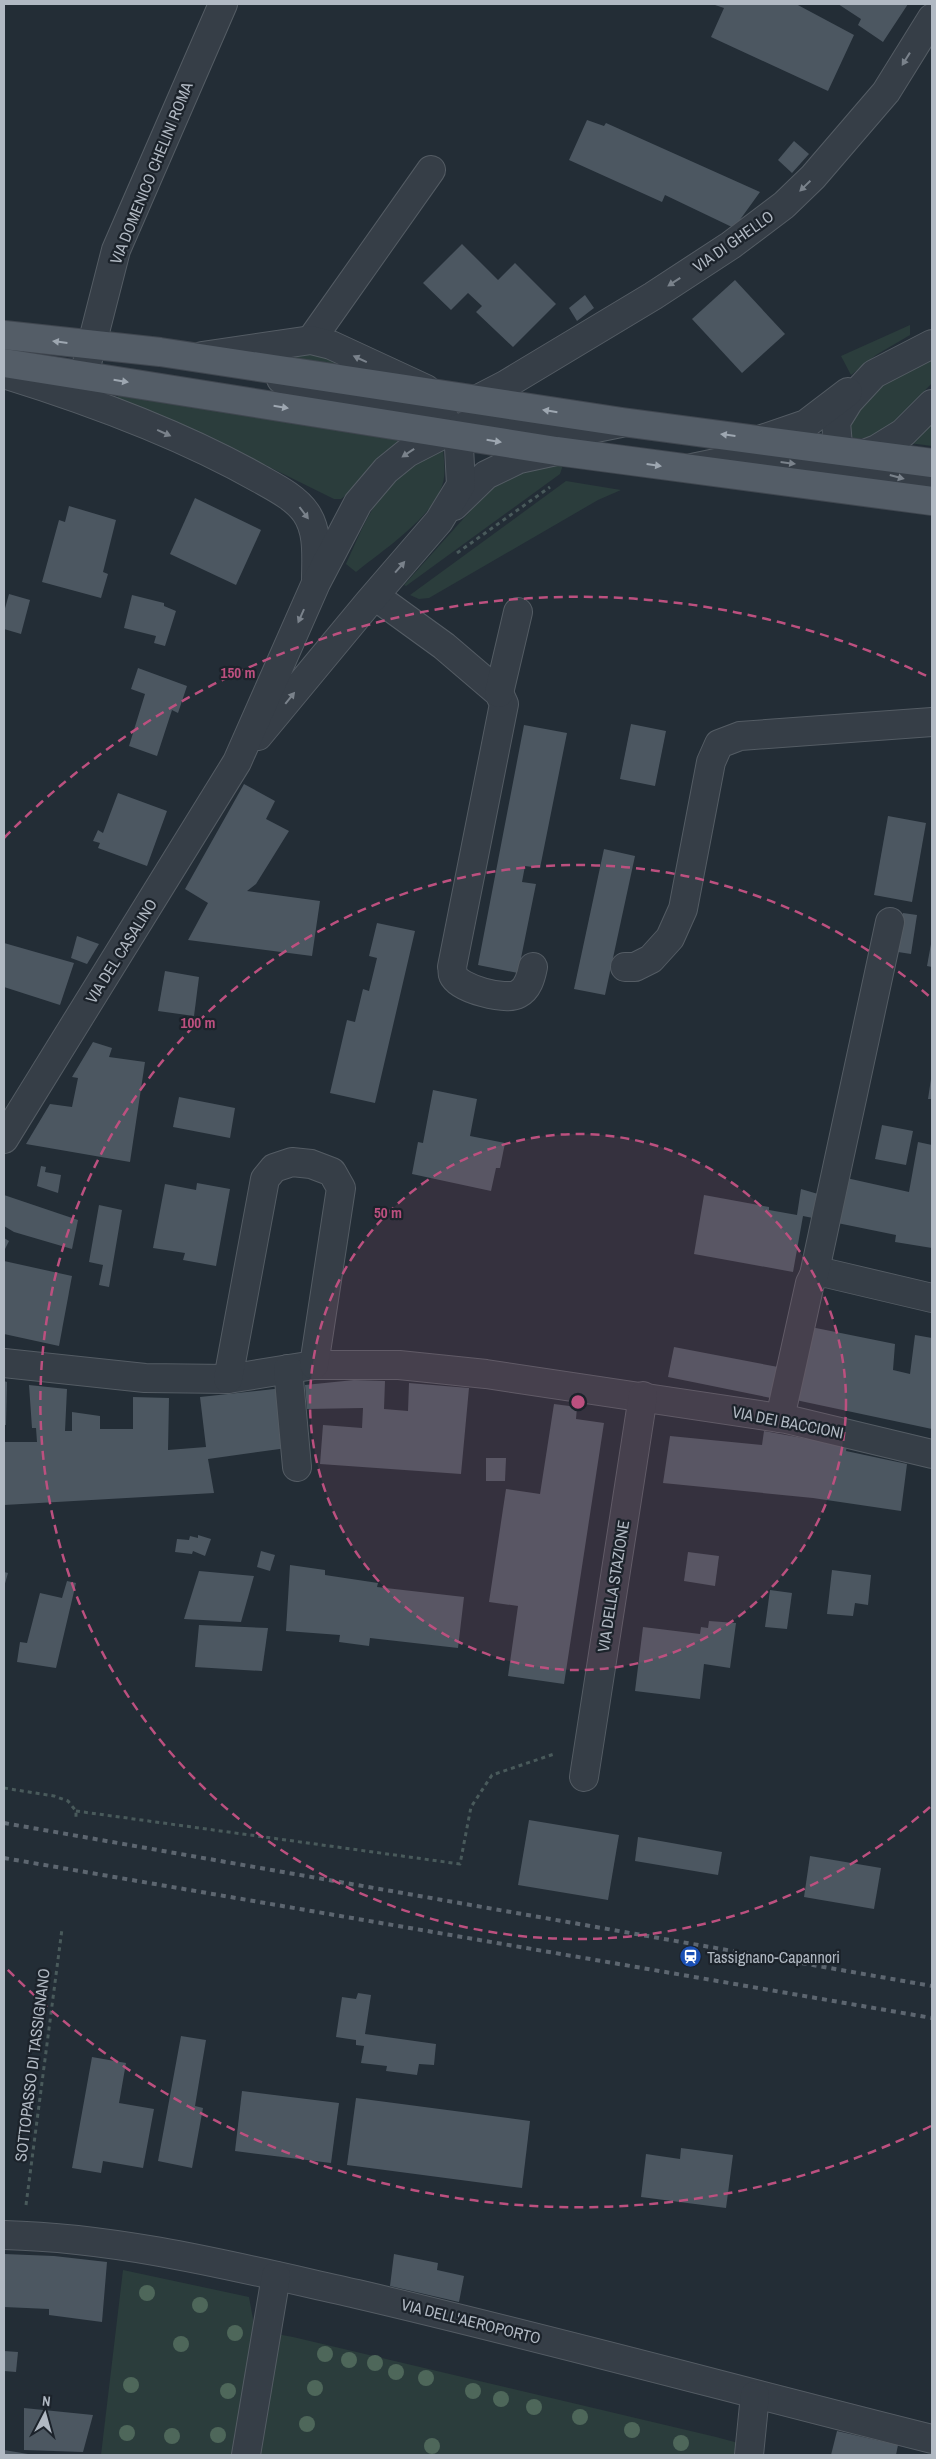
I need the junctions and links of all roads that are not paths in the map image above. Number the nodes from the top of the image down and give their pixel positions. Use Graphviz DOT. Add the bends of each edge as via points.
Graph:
graph roads {
  1 [pos="223,4"];
  2 [pos="932,18"];
  3 [pos="431,170"];
  4 [pos="4,335"];
  5 [pos="311,340"];
  6 [pos="932,344"];
  7 [pos="92,346"];
  8 [pos="203,358"];
  9 [pos="4,362"];
  10 [pos="4,374"];
  11 [pos="874,374"];
  12 [pos="84,375"];
  13 [pos="436,394"];
  14 [pos="476,400"];
  15 [pos="932,404"];
  16 [pos="622,422"];
  17 [pos="450,433"];
  18 [pos="762,440"];
  19 [pos="556,451"];
  20 [pos="849,455"];
  21 [pos="932,463"];
  22 [pos="688,469"];
  23 [pos="932,483"];
  24 [pos="932,501"];
  25 [pos="439,521"];
  26 [pos="316,583"];
  27 [pos="375,596"];
  28 [pos="518,612"];
  29 [pos="499,693"];
  30 [pos="932,722"];
  31 [pos="237,762"];
  32 [pos="890,922"];
  33 [pos="534,967"];
  34 [pos="625,967"];
  35 [pos="4,1139"];
  36 [pos="814,1275"];
  37 [pos="932,1298"];
  38 [pos="4,1363"];
  39 [pos="301,1367"];
  40 [pos="228,1379"];
  41 [pos="643,1396"];
  42 [pos="780,1418"];
  43 [pos="932,1454"];
  44 [pos="297,1468"];
  45 [pos="584,1776"];
  46 [pos="13,2235"];
  47 [pos="276,2276"];
  48 [pos="755,2395"];
  49 [pos="932,2439"];
  50 [pos="246,2455"];
  51 [pos="749,2455"];
  1 -- 7 [label="street, VIA DOMENICO CHELINI ROMA" via="116,250"];
  2 -- 14 [label="street, VIA DI GHELLO, one-way" via="886,92 784,206 731,246 653,296 505,386"];
  3 -- 5 [label="street"];
  7 -- 4 [label="main road, one-way"];
  5 -- 8 [label="street"];
  13 -- 5 [label="street, one-way" via="330,345"];
  6 -- 11 [label="street"];
  7 -- 8 [label="main road"];
  7 -- 12 [label="street, VIA DOMENICO CHELINI ROMA"];
  8 -- 13 [label="main road"];
  8 -- 17 [label="street" via="339,396 440,412"];
  9 -- 12 [label="main road"];
  10 -- 26 [label="street, one-way" via="132,419 238,467 283,492 306,513 315,535"];
  11 -- 18 [label="street" via="806,424"];
  11 -- 20 [label="street" via="849,401 836,422"];
  12 -- 17 [label="main road, one-way"];
  13 -- 14 [label="main road"];
  16 -- 14 [label="main road, one-way"];
  15 -- 20 [label="street" via="903,433"];
  16 -- 17 [label="street" via="558,432 480,420"];
  18 -- 16 [label="main road, one-way"];
  17 -- 19 [label="main road, one-way"];
  17 -- 25 [label="street" via="462,463 461,485"];
  17 -- 26 [label="street, one-way" via="407,452 386,470 358,503"];
  18 -- 20 [label="main road"];
  19 -- 22 [label="main road, one-way"];
  19 -- 25 [label="street" via="519,459 486,475"];
  20 -- 21 [label="main road"];
  22 -- 20 [label="street, one-way" via="740,458 827,468"];
  20 -- 23 [label="street, one-way" via="900,479"];
  22 -- 24 [label="main road"];
  27 -- 25 [label="street, one-way"];
  26 -- 31 [label="street, one-way"];
  27 -- 29 [label="street" via="444,646"];
  31 -- 27 [label="street, one-way"];
  28 -- 29 [label="street"];
  29 -- 33 [label="street" via="504,713 452,967 453,975 475,990 507,998 519,994 529,983"];
  30 -- 34 [label="street" via="740,736 719,744 711,762 683,909 670,938 651,959 635,967"];
  31 -- 35 [label="street, VIA DEL CASALINO"];
  32 -- 36 [label="street"];
  36 -- 37 [label="street" via="826,1273"];
  36 -- 42 [label="street"];
  38 -- 40 [label="street, VIA DEI BACCIONI" via="145,1378"];
  39 -- 40 [label="street, VIA DEI BACCIONI"];
  39 -- 40 [label="street" via="341,1188 332,1172 311,1164 292,1162 274,1168 265,1178"];
  39 -- 41 [label="street, VIA DEI BACCIONI" via="408,1366"];
  39 -- 44 [label="street"];
  41 -- 42 [label="street, VIA DEI BACCIONI"];
  41 -- 45 [label="street, VIA DELLA STAZIONE"];
  42 -- 43 [label="street, VIA DEI BACCIONI"];
  46 -- 47 [label="street, VIA DELL'AEROPORTO" via="143,2247"];
  47 -- 48 [label="street, VIA DELL'AEROPORTO" via="492,2325"];
  47 -- 50 [label="street"];
  48 -- 49 [label="street, VIA DELL'AEROPORTO"];
  48 -- 51 [label="street"];
}
